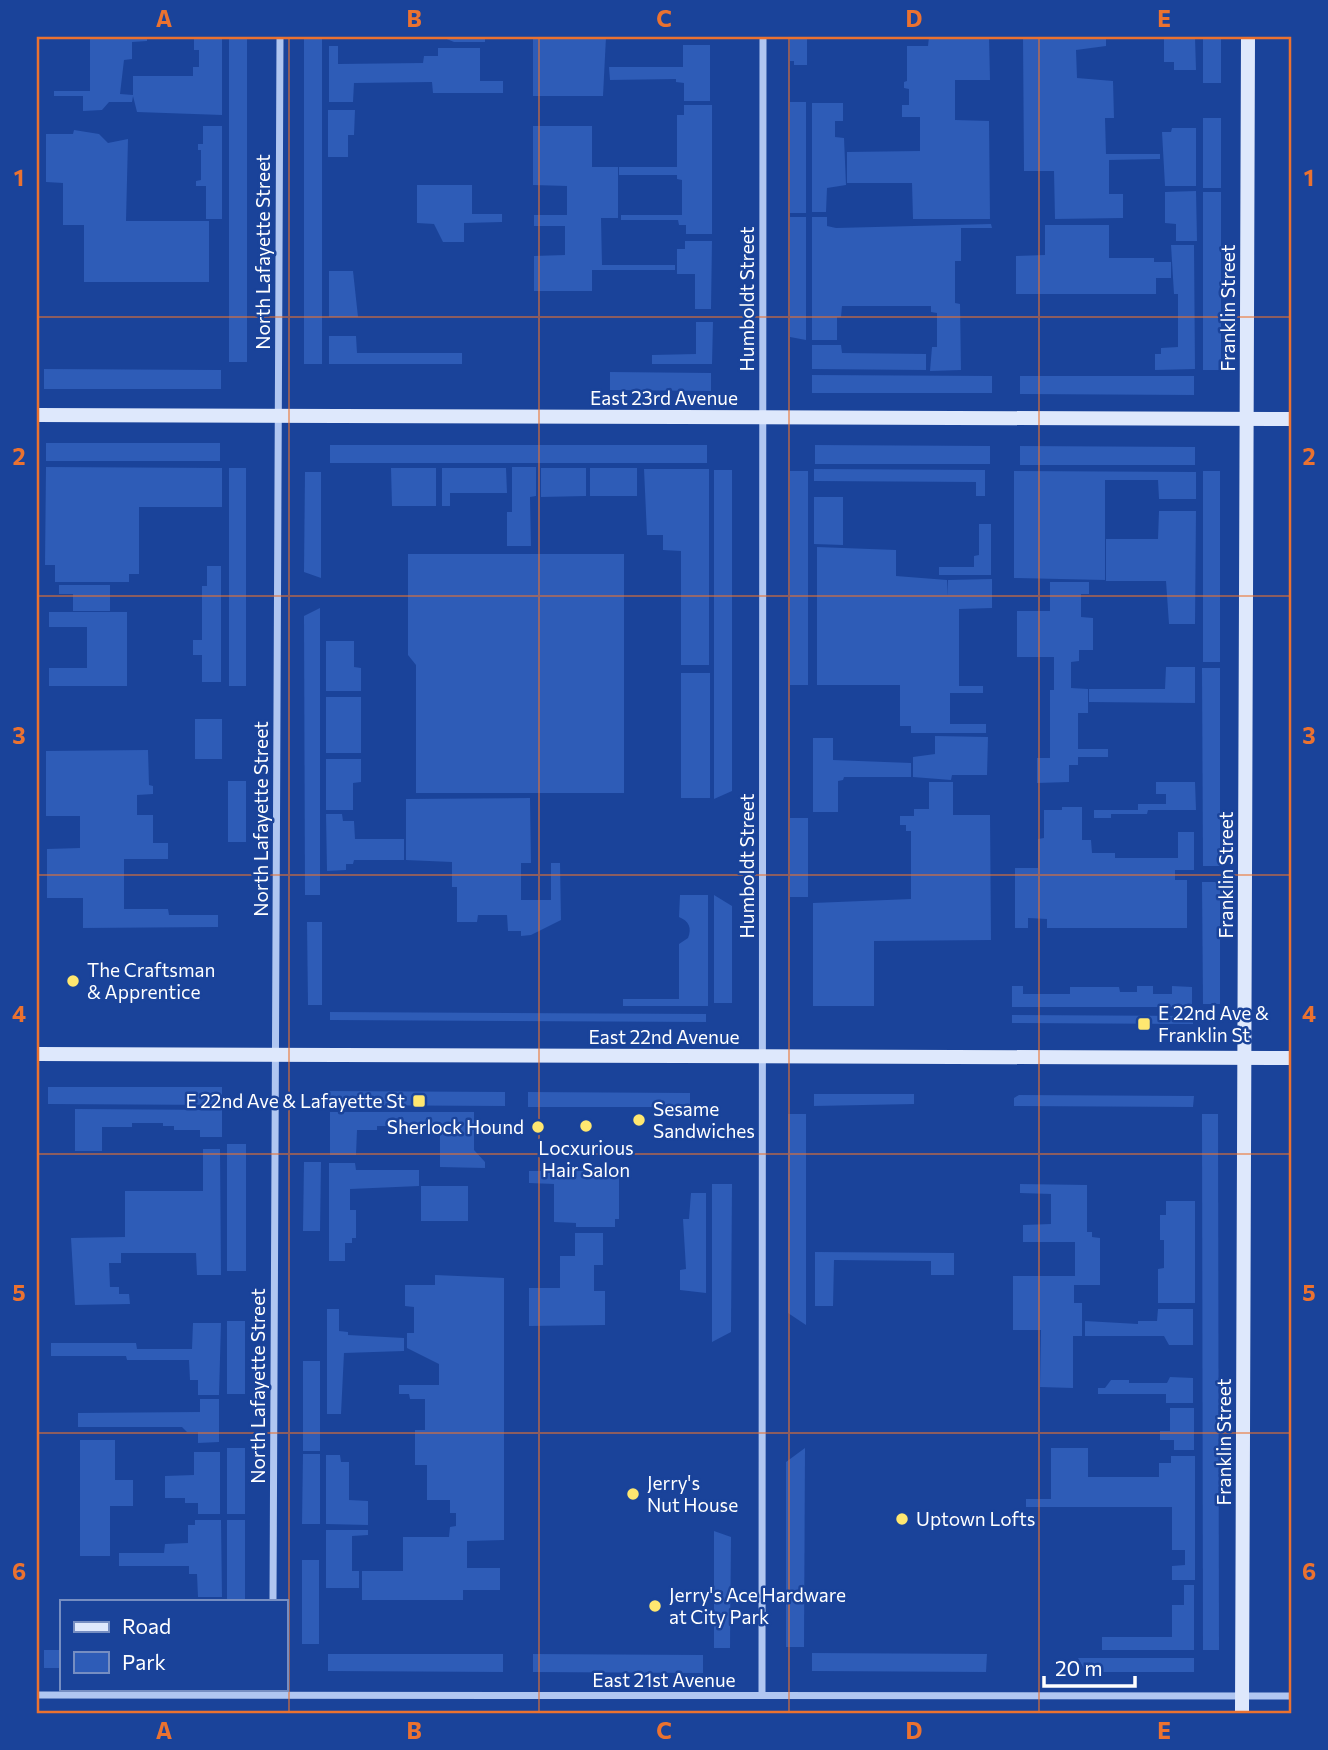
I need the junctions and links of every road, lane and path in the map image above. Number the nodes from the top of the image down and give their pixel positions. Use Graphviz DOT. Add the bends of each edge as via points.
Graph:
graph roads {
  1 [pos="280,37"];
  2 [pos="763,37"];
  3 [pos="1248,37"];
  4 [pos="37,415"];
  5 [pos="278,416"];
  6 [pos="763,417"];
  7 [pos="1247,419"];
  8 [pos="1291,419"];
  9 [pos="37,1055"];
  10 [pos="275,1055"];
  11 [pos="762,1056"];
  12 [pos="1245,1058"];
  13 [pos="1291,1058"];
  14 [pos="273,1600"];
  15 [pos="272,1692"];
  16 [pos="37,1695"];
  17 [pos="762,1695"];
  18 [pos="1243,1695"];
  19 [pos="1291,1696"];
  20 [pos="1242,1713"];
  1 -- 5 [label="street, North Lafayette Street"];
  2 -- 6 [label="street, Humboldt Street"];
  3 -- 7 [label="street, Franklin Street"];
  4 -- 5 [label="street, East 23rd Avenue"];
  5 -- 6 [label="street, East 23rd Avenue"];
  5 -- 10 [label="street, North Lafayette Street"];
  6 -- 7 [label="street, East 23rd Avenue"];
  6 -- 11 [label="street, Humboldt Street"];
  7 -- 8 [label="street, East 23rd Avenue"];
  7 -- 12 [label="street, Franklin Street"];
  9 -- 10 [label="street, East 22nd Avenue"];
  10 -- 11 [label="street, East 22nd Avenue"];
  10 -- 14 [label="street, North Lafayette Street"];
  11 -- 12 [label="street, East 22nd Avenue"];
  11 -- 17 [label="street, Humboldt Street"];
  12 -- 13 [label="street, East 22nd Avenue"];
  12 -- 18 [label="street, Franklin Street"];
  15 -- 16 [label="street, East 21st Avenue"];
  15 -- 17 [label="street, East 21st Avenue"];
  17 -- 18 [label="street, East 21st Avenue"];
  18 -- 19 [label="street, East 21st Avenue"];
  18 -- 20 [label="street, Franklin Street"];
}
